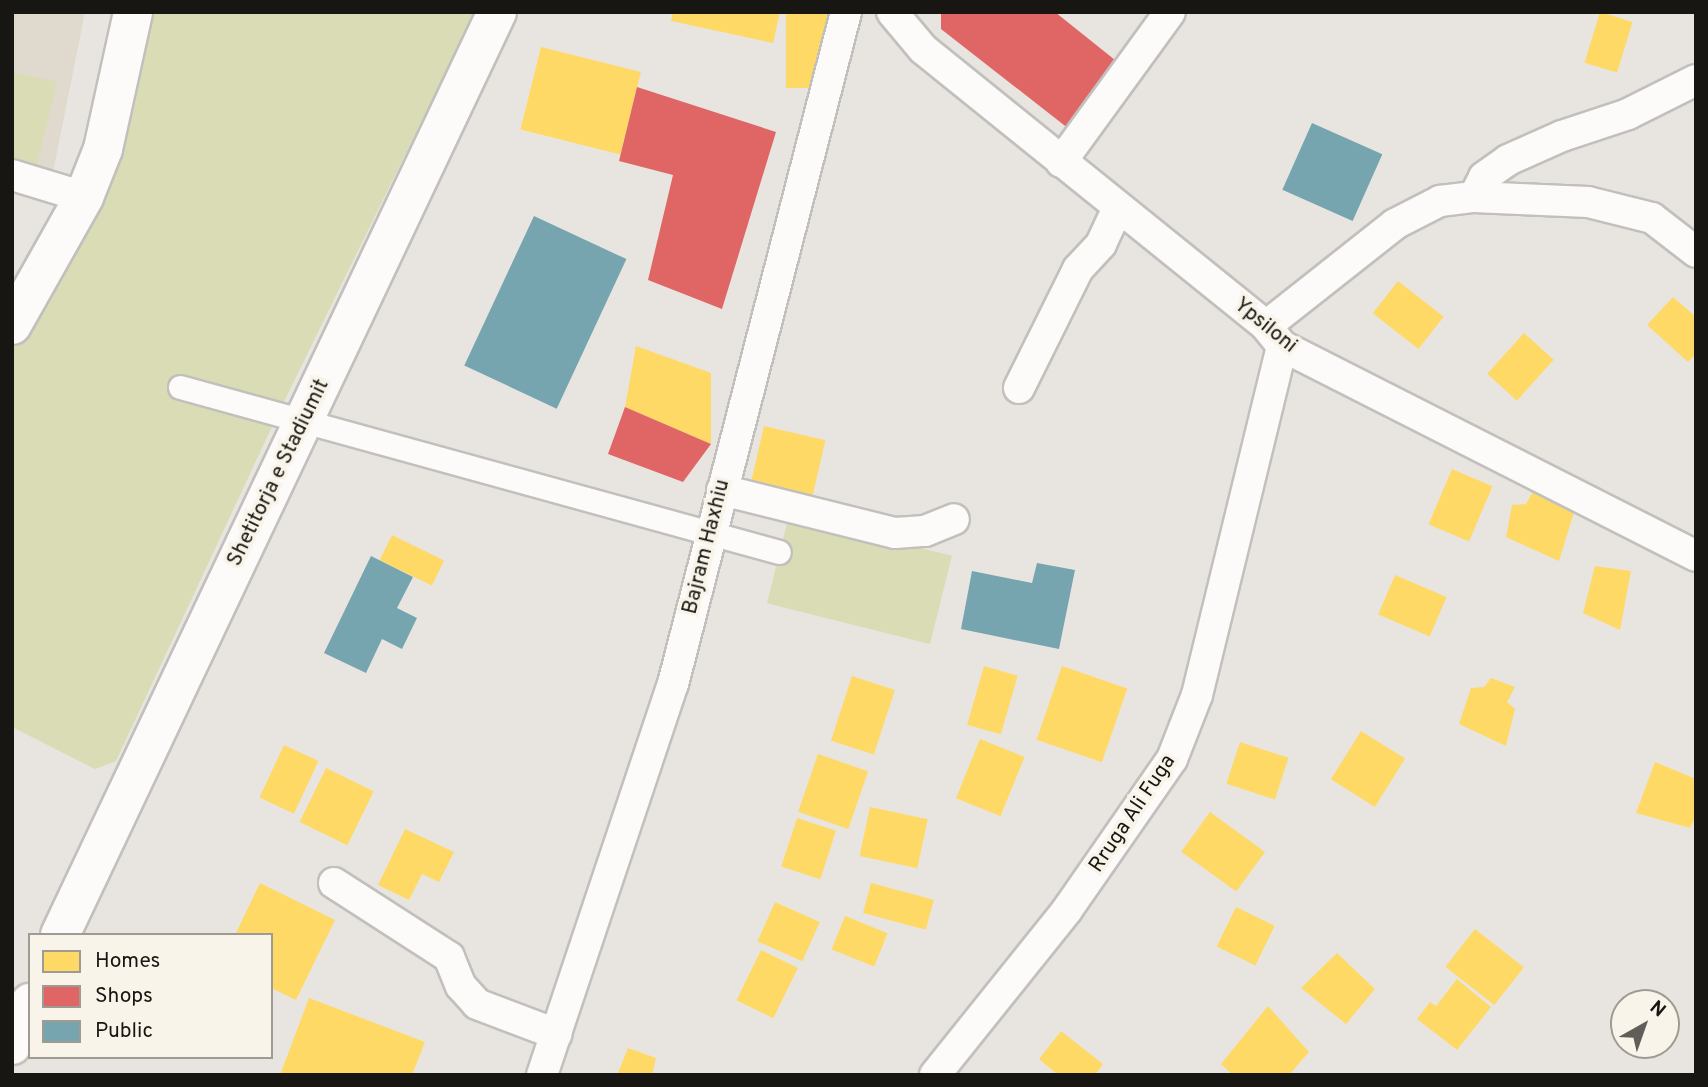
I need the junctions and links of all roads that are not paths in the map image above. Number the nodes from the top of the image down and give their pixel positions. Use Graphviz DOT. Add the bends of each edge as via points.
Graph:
graph roads {
  1 [pos="132,12"];
  2 [pos="497,12"];
  3 [pos="846,12"];
  4 [pos="892,12"];
  5 [pos="1170,12"];
  6 [pos="1696,80"];
  7 [pos="1061,162"];
  8 [pos="12,175"];
  9 [pos="83,197"];
  10 [pos="1474,197"];
  11 [pos="1118,208"];
  12 [pos="1696,252"];
  13 [pos="12,325"];
  14 [pos="1274,336"];
  15 [pos="180,387"];
  16 [pos="1019,388"];
  17 [pos="302,424"];
  18 [pos="722,490"];
  19 [pos="954,519"];
  20 [pos="710,534"];
  21 [pos="779,552"];
  22 [pos="1696,556"];
  23 [pos="334,883"];
  24 [pos="61,933"];
  25 [pos="28,1008"];
  26 [pos="556,1034"];
  27 [pos="12,1045"];
  28 [pos="542,1075"];
  29 [pos="935,1075"];
  1 -- 9 [label="main road" via="103,149"];
  2 -- 17 [label="main road, Shetitorja e Stadiumit" via="404,217"];
  3 -- 18 [label="street, Bajram Haxhiu"];
  4 -- 7 [label="street, Ypsiloni" via="923,49"];
  5 -- 7 [label="street"];
  6 -- 10 [label="street" via="1628,114 1508,160 1484,177"];
  7 -- 11 [label="street, Ypsiloni"];
  8 -- 9 [label="street"];
  9 -- 13 [label="main road"];
  10 -- 12 [label="street" via="1588,202 1652,218"];
  10 -- 14 [label="street" via="1440,201 1395,224"];
  11 -- 14 [label="street, Ypsiloni"];
  11 -- 16 [label="street" via="1101,244 1078,269"];
  14 -- 22 [label="street, Ypsiloni"];
  14 -- 29 [label="street, Rruga Ali Fuga" via="1197,695 1172,759 1067,910"];
  15 -- 17 [label="street"];
  17 -- 20 [label="street"];
  17 -- 24 [label="main road, Shetitorja e Stadiumit"];
  18 -- 19 [label="street" via="894,533 925,531"];
  18 -- 20 [label="street, Bajram Haxhiu"];
  20 -- 21 [label="street"];
  20 -- 26 [label="street, Bajram Haxhiu" via="673,684"];
  23 -- 26 [label="street" via="449,957 461,986 477,1004"];
  25 -- 27 [label="main road"];
  26 -- 28 [label="street, Bajram Haxhiu"];
}
